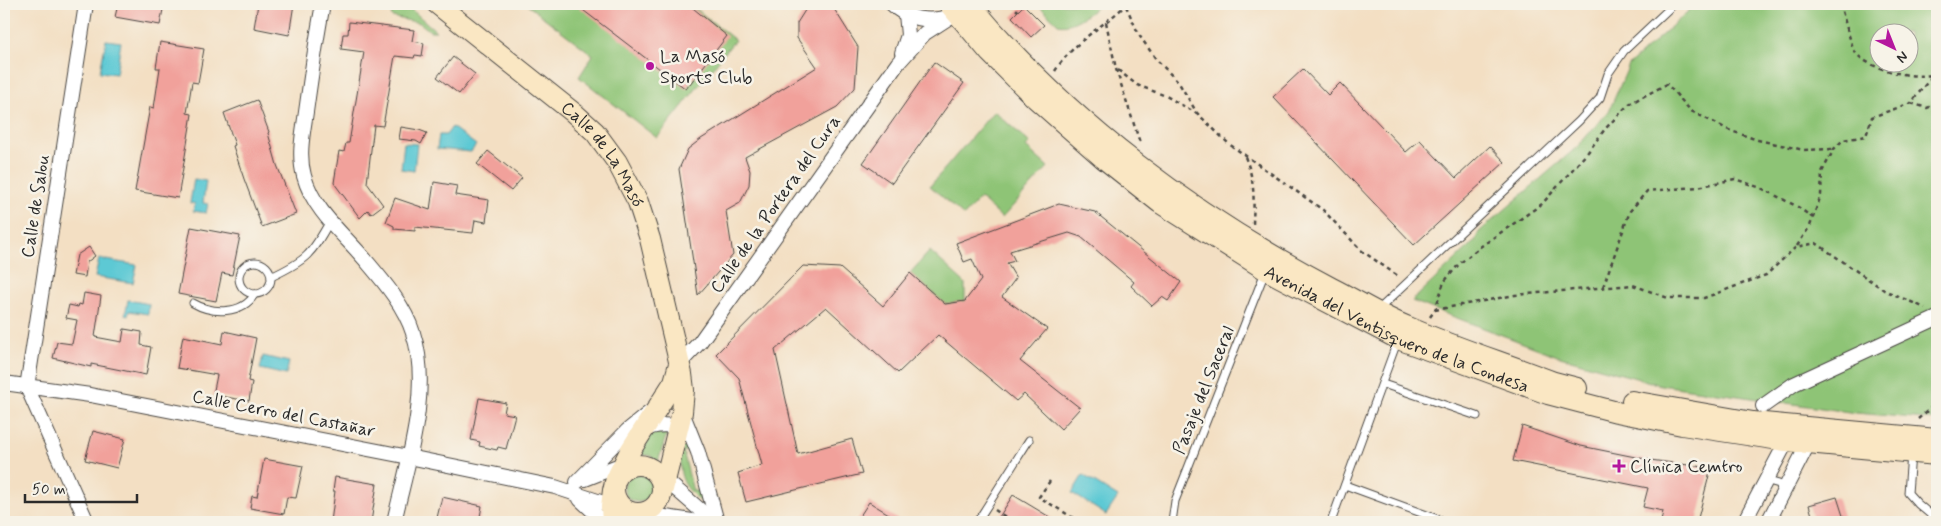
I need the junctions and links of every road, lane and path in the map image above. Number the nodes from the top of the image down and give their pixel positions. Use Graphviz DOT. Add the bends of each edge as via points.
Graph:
graph roads {
  1 [pos="86,4"];
  2 [pos="323,4"];
  3 [pos="437,4"];
  4 [pos="892,4"];
  5 [pos="1010,4"];
  6 [pos="1674,4"];
  7 [pos="1840,4"];
  8 [pos="1126,5"];
  9 [pos="961,6"];
  10 [pos="1018,11"];
  11 [pos="906,14"];
  12 [pos="1106,22"];
  13 [pos="898,63"];
  14 [pos="1116,69"];
  15 [pos="1054,72"];
  16 [pos="1935,75"];
  17 [pos="1937,78"];
  18 [pos="1911,104"];
  19 [pos="1937,104"];
  20 [pos="1197,113"];
  21 [pos="1140,144"];
  22 [pos="1834,149"];
  23 [pos="1244,155"];
  24 [pos="1813,218"];
  25 [pos="330,221"];
  26 [pos="1253,224"];
  27 [pos="1796,247"];
  28 [pos="1266,270"];
  29 [pos="271,277"];
  30 [pos="1408,283"];
  31 [pos="1603,287"];
  32 [pos="255,294"];
  33 [pos="193,303"];
  34 [pos="1435,310"];
  35 [pos="1377,311"];
  36 [pos="1933,314"];
  37 [pos="1418,331"];
  38 [pos="1398,339"];
  39 [pos="679,364"];
  40 [pos="4,383"];
  41 [pos="1383,384"];
  42 [pos="27,387"];
  43 [pos="1937,398"];
  44 [pos="660,405"];
  45 [pos="1763,406"];
  46 [pos="1477,416"];
  47 [pos="685,425"];
  48 [pos="643,431"];
  49 [pos="1800,434"];
  50 [pos="1914,438"];
  51 [pos="1937,439"];
  52 [pos="1029,440"];
  53 [pos="1937,455"];
  54 [pos="409,457"];
  55 [pos="1765,480"];
  56 [pos="1050,481"];
  57 [pos="1345,485"];
  58 [pos="574,487"];
  59 [pos="1784,492"];
  60 [pos="640,499"];
  61 [pos="988,506"];
  62 [pos="1937,520"];
  63 [pos="87,522"];
  64 [pos="394,522"];
  65 [pos="699,522"];
  66 [pos="716,522"];
  67 [pos="977,522"];
  68 [pos="1013,522"];
  69 [pos="1080,522"];
  70 [pos="1172,522"];
  71 [pos="1331,522"];
  72 [pos="1446,522"];
  73 [pos="1744,522"];
  74 [pos="1768,522"];
  1 -- 42 [label="street, Calle de Salou"];
  2 -- 25 [label="street" via="313,57 301,163 312,197"];
  3 -- 39 [label="main road, Calle de La Masó" via="574,113 594,132 617,162 638,202 650,239"];
  4 -- 11 [label="street"];
  5 -- 10 [label="path"];
  6 -- 30 [label="lane" via="1624,51 1608,74 1600,98 1579,121"];
  7 -- 16 [label="path" via="1854,50 1865,63 1908,77"];
  8 -- 12 [label="path"];
  8 -- 20 [label="path" via="1139,35 1179,83"];
  9 -- 11 [label="street" via="946,17 926,20"];
  9 -- 13 [label="street, Calle de la Portera del Cura" via="925,33"];
  9 -- 28 [label="main road, Avenida del Ventisquero de la Condesa" via="990,53 1103,158 1160,203"];
  9 -- 35 [label="main road, Avenida del Ventisquero de la Condesa" via="1083,120 1152,176 1275,258"];
  11 -- 13 [label="street, Calle de la Portera del Cura" via="908,35"];
  12 -- 14 [label="path"];
  12 -- 15 [label="path" via="1071,50"];
  13 -- 39 [label="street, Calle de la Portera del Cura" via="700,342"];
  14 -- 20 [label="path" via="1137,85"];
  14 -- 21 [label="path"];
  16 -- 17 [label="path"];
  16 -- 18 [label="path"];
  18 -- 19 [label="path" via="1927,108"];
  18 -- 22 [label="path" via="1872,117 1866,136 1843,140"];
  20 -- 23 [label="path"];
  22 -- 24 [label="path" via="1822,172 1821,195"];
  22 -- 34 [label="path" via="1804,150 1731,131 1691,111 1667,84 1629,104 1542,204 1460,264 1444,282"];
  23 -- 26 [label="path" via="1252,173"];
  23 -- 30 [label="path" via="1323,210 1362,251"];
  24 -- 27 [label="path"];
  24 -- 31 [label="path" via="1761,188 1735,179 1698,187 1648,191 1630,211"];
  25 -- 29 [label="lane" via="304,260"];
  25 -- 54 [label="street" via="386,285 412,332 419,359 420,392"];
  27 -- 31 [label="path" via="1766,275 1704,298 1668,298 1633,284"];
  27 -- 36 [label="path" via="1816,242 1884,290"];
  28 -- 38 [label="main road, Avenida del Ventisquero de la Condesa"];
  28 -- 70 [label="lane, Pasaje del Saceral" via="1175,501"];
  29 -- 32 [label="lane" via="269,287"];
  29 -- 32 [label="lane" via="263,264 254,262 244,267 241,285"];
  30 -- 35 [label="lane"];
  31 -- 34 [label="path" via="1515,295"];
  32 -- 33 [label="lane" via="250,301 223,312 205,310"];
  34 -- 37 [label="path"];
  35 -- 37 [label="main road, Avenida del Ventisquero de la Condesa"];
  36 -- 45 [label="street" via="1794,384"];
  37 -- 49 [label="main road, Avenida del Ventisquero de la Condesa" via="1554,382"];
  38 -- 41 [label="lane"];
  38 -- 49 [label="main road, Avenida del Ventisquero de la Condesa" via="1548,394 1617,412 1682,425"];
  39 -- 44 [label="main road" via="677,375"];
  39 -- 47 [label="main road, Calle de La Masó"];
  40 -- 42 [label="street, Calle Cerro del Castañar"];
  41 -- 46 [label="lane"];
  41 -- 57 [label="lane"];
  42 -- 54 [label="street, Calle Cerro del Castañar" via="90,395"];
  42 -- 63 [label="street"];
  43 -- 50 [label="path"];
  44 -- 48 [label="main road"];
  44 -- 58 [label="street" via="627,431"];
  47 -- 48 [label="street" via="659,425"];
  47 -- 60 [label="main road, Calle de La Masó"];
  47 -- 66 [label="street, Calle Cerro del Castañar"];
  48 -- 60 [label="main road"];
  49 -- 50 [label="main road, Avenida del Ventisquero de la Condesa"];
  49 -- 55 [label="street"];
  49 -- 59 [label="street"];
  50 -- 51 [label="main road, Avenida del Ventisquero de la Condesa"];
  50 -- 53 [label="main road, Avenida del Ventisquero de la Condesa"];
  50 -- 62 [label="lane" via="1908,493"];
  52 -- 61 [label="lane"];
  54 -- 58 [label="street, Calle Cerro del Castañar" via="555,487"];
  54 -- 64 [label="street"];
  55 -- 59 [label="lane" via="1778,484"];
  55 -- 73 [label="street"];
  56 -- 69 [label="path" via="1039,497"];
  57 -- 71 [label="lane"];
  57 -- 72 [label="lane"];
  58 -- 60 [label="street"];
  58 -- 60 [label="street, Calle Cerro del Castañar"];
  59 -- 74 [label="street"];
  60 -- 65 [label="street, Calle Cerro del Castañar"];
  60 -- 66 [label="street, Calle Cerro del Castañar"];
  61 -- 67 [label="lane"];
  61 -- 68 [label="path"];
}
